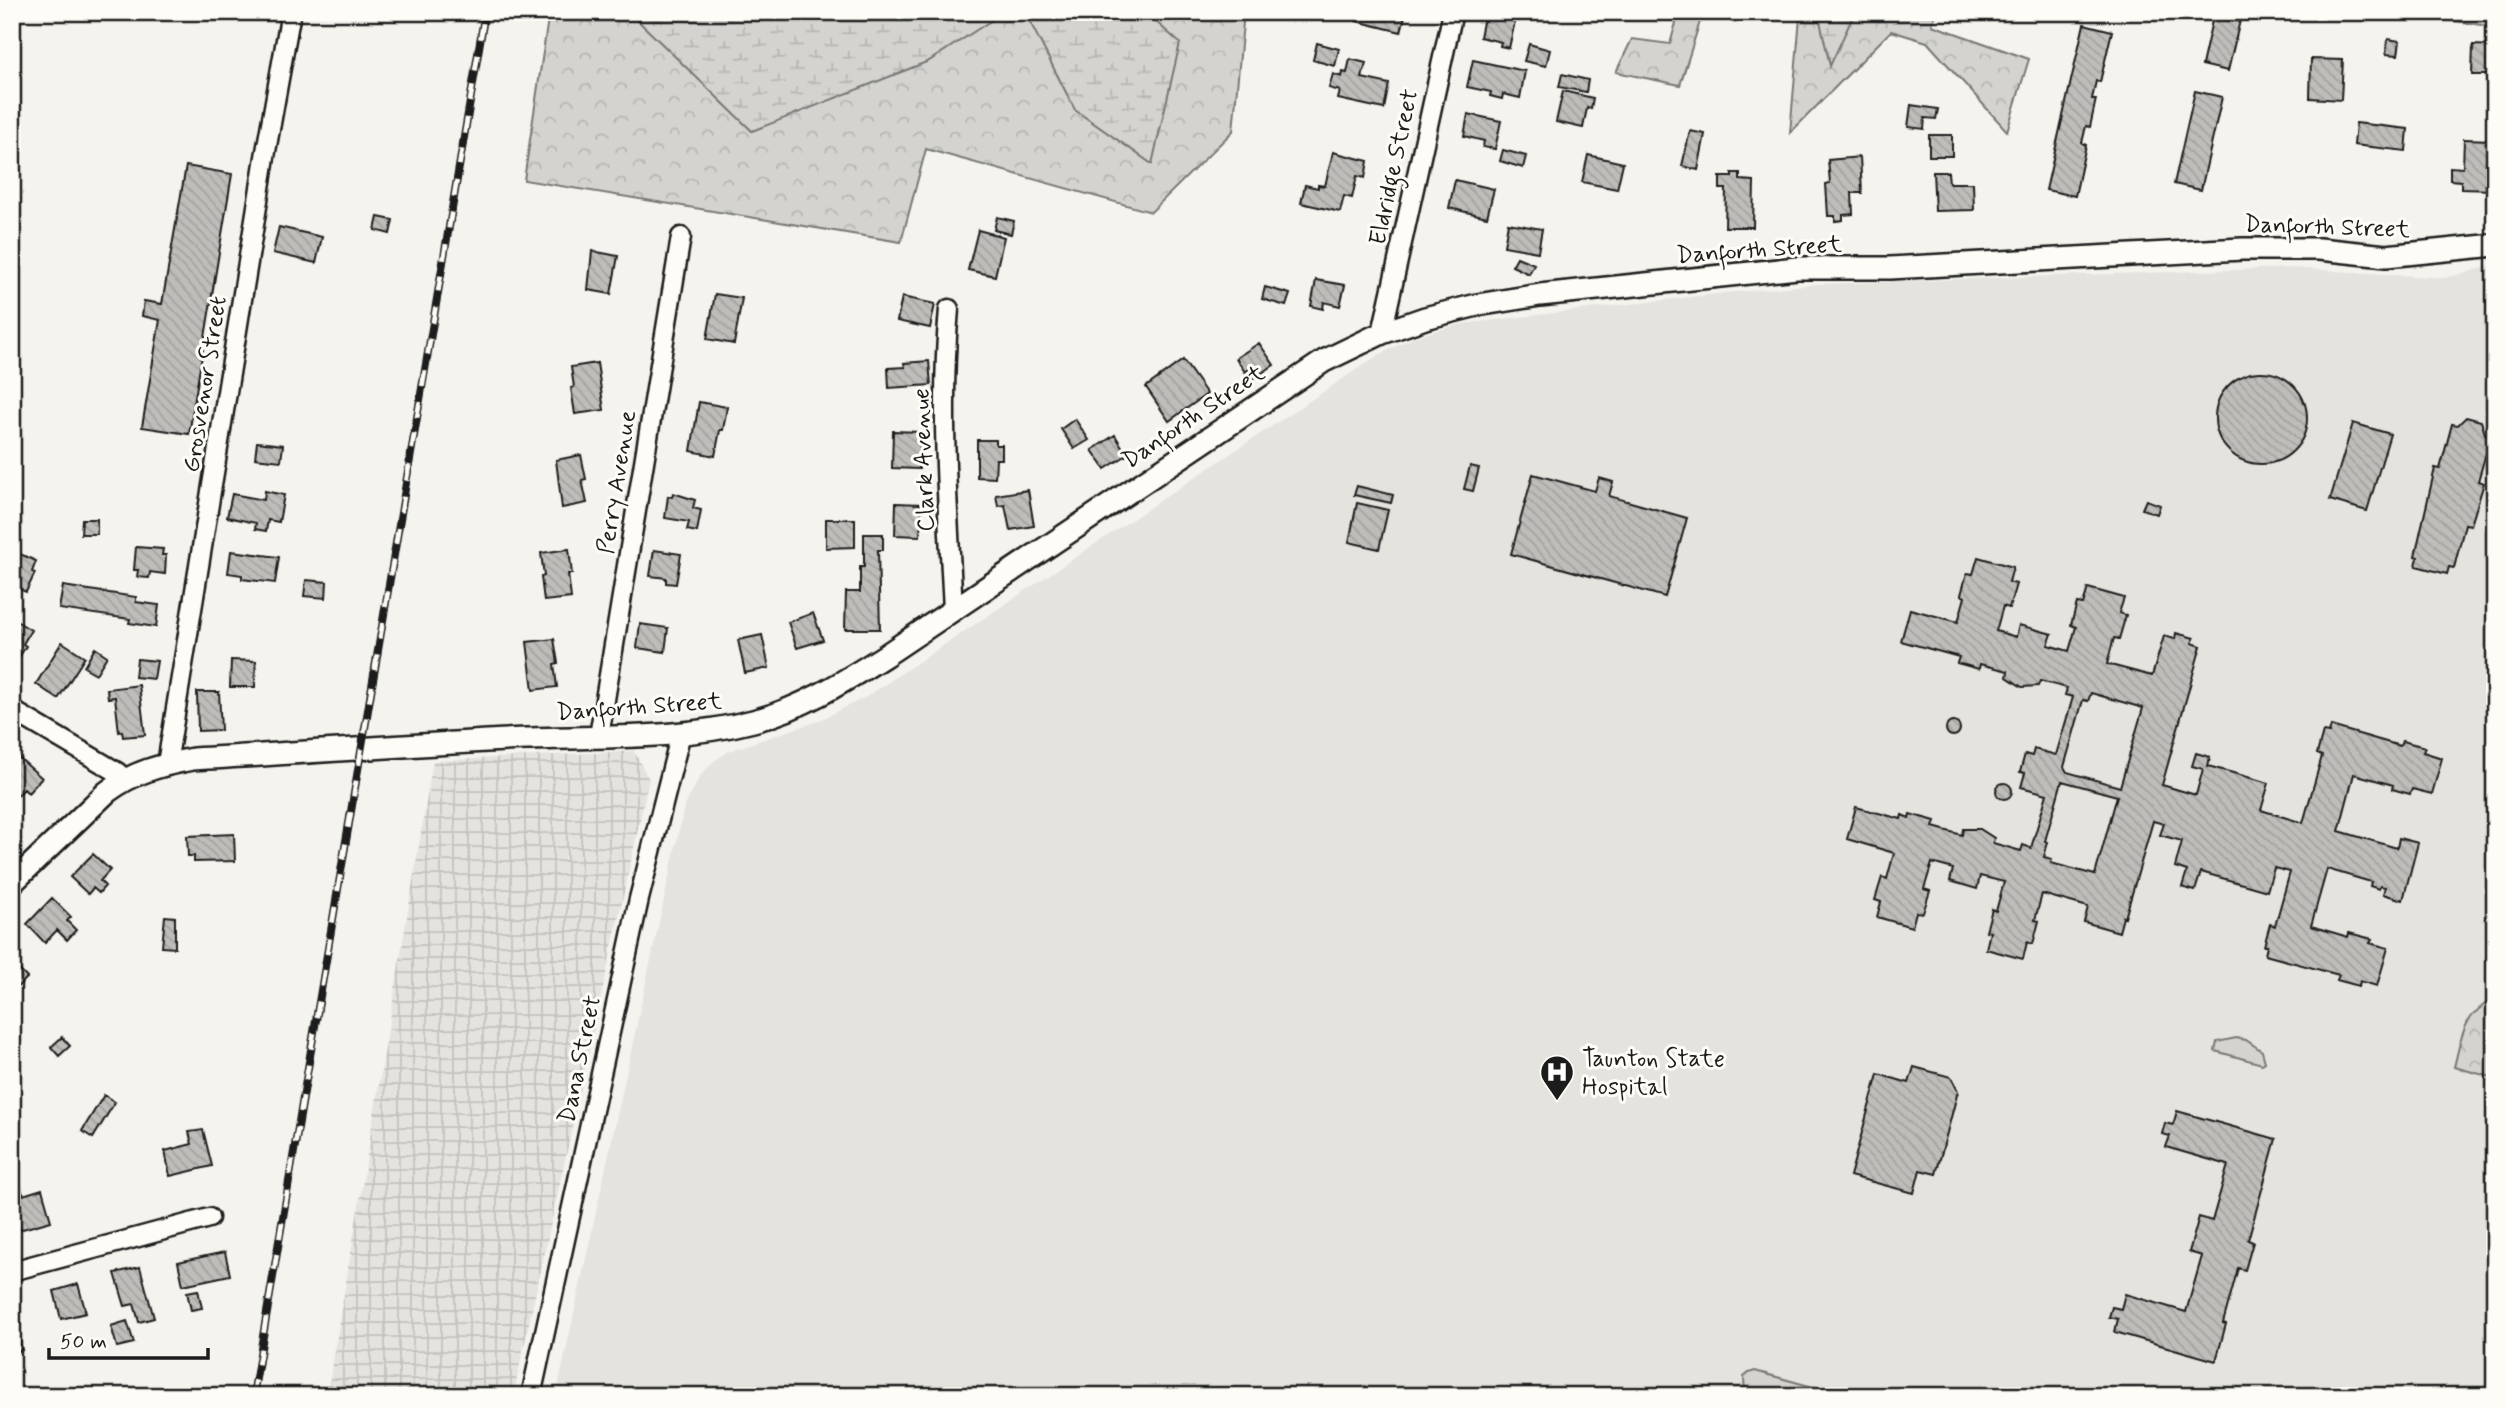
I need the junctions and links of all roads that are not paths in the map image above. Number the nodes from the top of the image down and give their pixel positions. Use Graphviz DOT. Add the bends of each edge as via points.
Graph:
graph roads {
  1 [pos="291,12"];
  2 [pos="1453,12"];
  3 [pos="681,237"];
  4 [pos="2495,245"];
  5 [pos="949,309"];
  6 [pos="1382,333"];
  7 [pos="953,610"];
  8 [pos="12,710"];
  9 [pos="681,733"];
  10 [pos="599,736"];
  11 [pos="167,764"];
  12 [pos="125,779"];
  13 [pos="12,883"];
  14 [pos="209,1218"];
  15 [pos="12,1271"];
  16 [pos="531,1396"];
  1 -- 11 [label="street, Grosvenor Street"];
  2 -- 6 [label="street, Eldridge Street"];
  3 -- 10 [label="street, Perry Avenue"];
  4 -- 6 [label="street, Danforth Street" via="2386,257 2319,249 2242,248 1890,268 1797,268 1540,295 1447,312"];
  5 -- 7 [label="street, Clark Avenue" via="944,422"];
  6 -- 7 [label="street, Danforth Street" via="1306,372"];
  7 -- 9 [label="street, Danforth Street" via="861,671 783,712 727,728"];
  8 -- 12 [label="street"];
  9 -- 10 [label="street, Danforth Street"];
  9 -- 16 [label="street, Dana Street" via="639,899"];
  10 -- 11 [label="street, Danforth Street"];
  11 -- 12 [label="street, Danforth Street"];
  12 -- 13 [label="street, Danforth Street"];
  14 -- 15 [label="street"];
}
